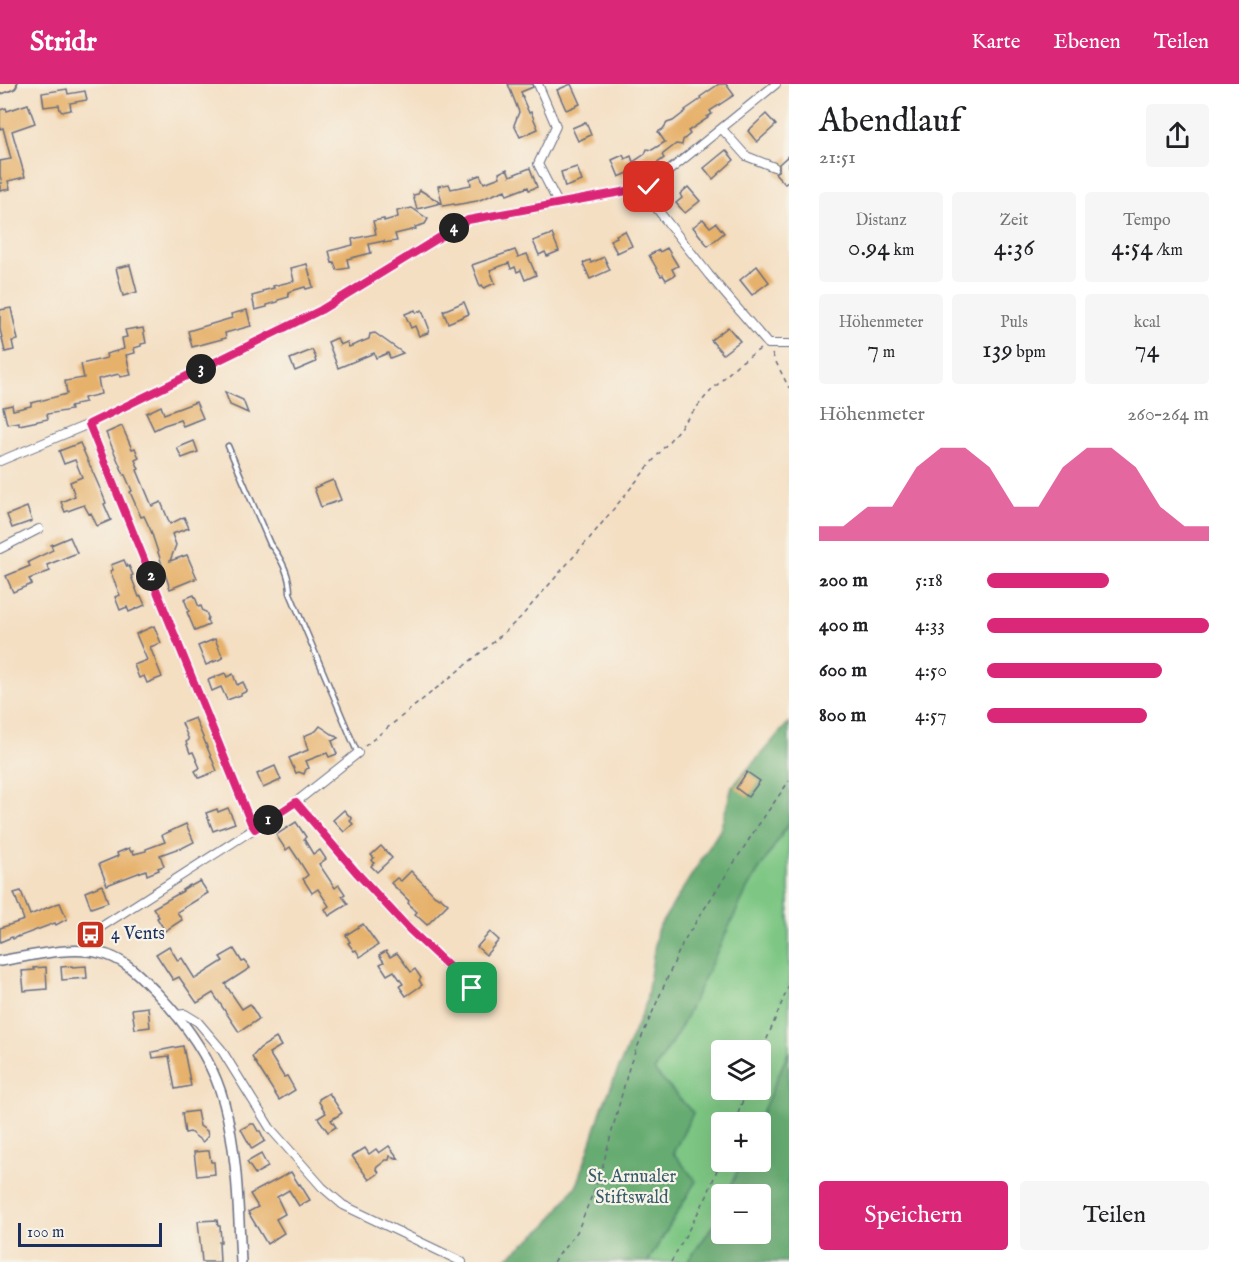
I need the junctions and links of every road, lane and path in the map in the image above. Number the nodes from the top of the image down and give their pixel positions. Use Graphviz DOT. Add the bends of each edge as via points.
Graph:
graph roads {
  1 [pos="10,84"];
  2 [pos="538,84"];
  3 [pos="776,84"];
  4 [pos="0,88"];
  5 [pos="722,129"];
  6 [pos="774,167"];
  7 [pos="649,187"];
  8 [pos="558,203"];
  9 [pos="768,344"];
  10 [pos="789,344"];
  11 [pos="789,388"];
  12 [pos="89,424"];
  13 [pos="228,446"];
  14 [pos="0,461"];
  15 [pos="39,529"];
  16 [pos="0,549"];
  17 [pos="358,753"];
  18 [pos="789,781"];
  19 [pos="296,802"];
  20 [pos="255,829"];
  21 [pos="86,952"];
  22 [pos="0,961"];
  23 [pos="789,985"];
  24 [pos="472,988"];
  25 [pos="176,1015"];
  26 [pos="767,1040"];
  27 [pos="716,1172"];
  28 [pos="241,1262"];
  29 [pos="462,1262"];
  30 [pos="554,1262"];
  31 [pos="671,1262"];
  1 -- 4 [label="main road"];
  2 -- 8 [label="street" via="556,126 538,164"];
  3 -- 5 [label="street"];
  5 -- 6 [label="street" via="746,156"];
  5 -- 7 [label="street"];
  7 -- 8 [label="street"];
  7 -- 9 [label="street" via="650,200"];
  8 -- 12 [label="street" via="468,220 321,310"];
  9 -- 10 [label="street"];
  9 -- 11 [label="path"];
  9 -- 17 [label="path" via="737,365 706,396 520,618"];
  12 -- 14 [label="street"];
  12 -- 20 [label="street"];
  13 -- 17 [label="lane" via="270,544 279,556 290,582 290,593"];
  15 -- 16 [label="street"];
  17 -- 19 [label="street"];
  18 -- 30 [label="path" via="683,942 630,1064 600,1176 577,1232"];
  19 -- 20 [label="street"];
  19 -- 24 [label="street" via="409,929"];
  20 -- 21 [label="street" via="90,934"];
  21 -- 22 [label="street"];
  21 -- 25 [label="street" via="113,957 131,967"];
  23 -- 26 [label="path"];
  25 -- 28 [label="street" via="209,1064 224,1102 234,1150"];
  25 -- 29 [label="street" via="185,1014 198,1022 221,1049 270,1128 322,1187 343,1205"];
  27 -- 31 [label="path"];
}
